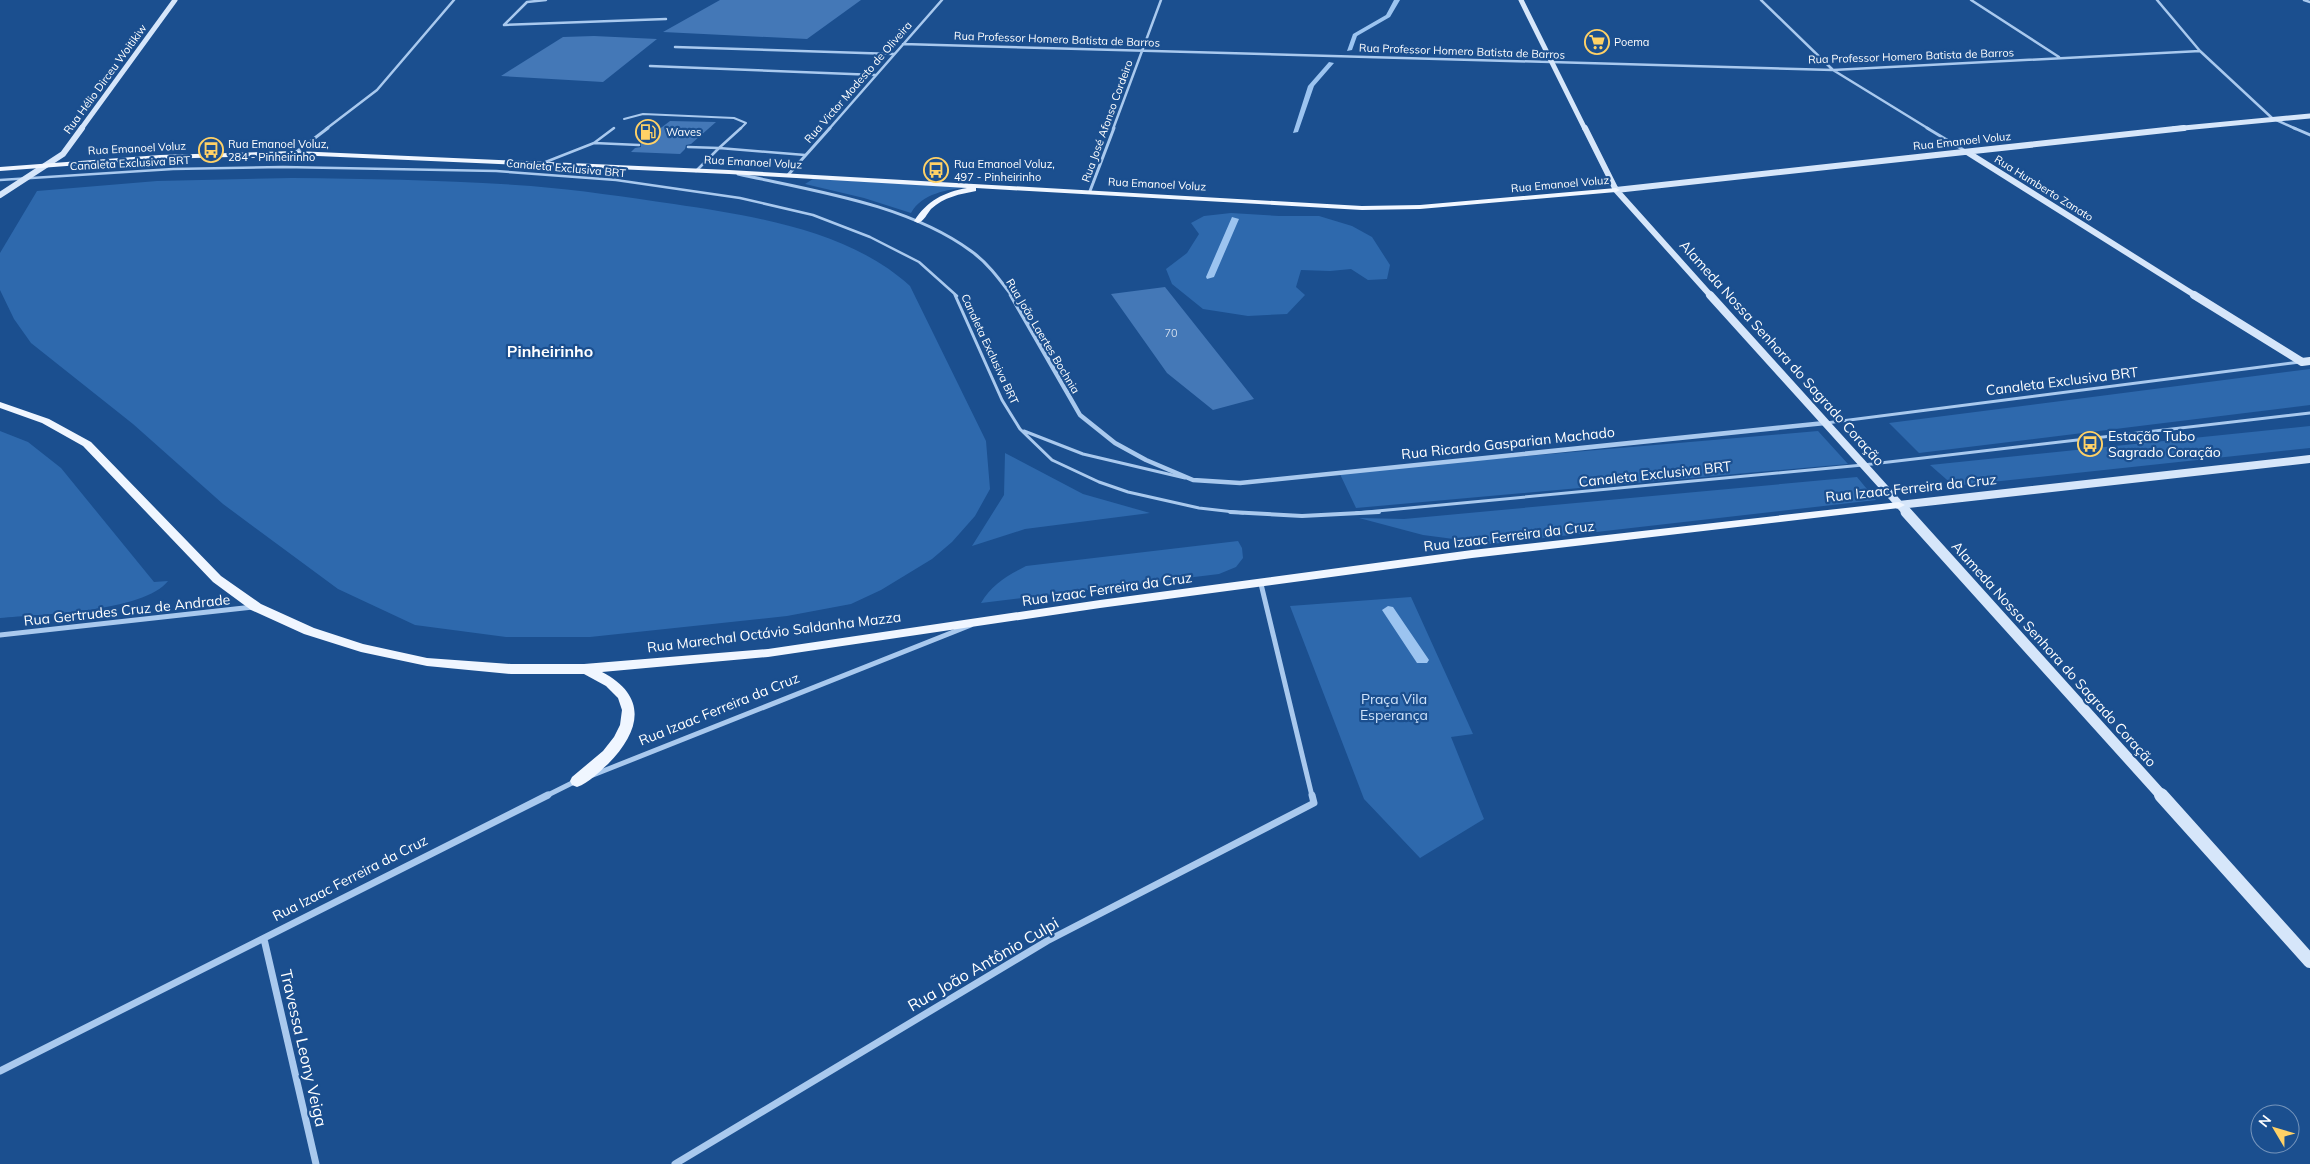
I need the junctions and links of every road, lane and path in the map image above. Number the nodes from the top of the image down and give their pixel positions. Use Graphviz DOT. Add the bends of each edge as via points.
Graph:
graph roads {
  1 [pos="175,0"];
  2 [pos="454,0"];
  3 [pos="546,0"];
  4 [pos="942,0"];
  5 [pos="1161,0"];
  6 [pos="1521,0"];
  7 [pos="1761,0"];
  8 [pos="1971,0"];
  9 [pos="2157,0"];
  10 [pos="2304,0"];
  11 [pos="2310,2"];
  12 [pos="666,18"];
  13 [pos="904,44"];
  14 [pos="675,47"];
  15 [pos="1142,50"];
  16 [pos="2200,51"];
  17 [pos="894,54"];
  18 [pos="2060,58"];
  19 [pos="1552,62"];
  20 [pos="650,66"];
  21 [pos="1833,70"];
  22 [pos="876,75"];
  23 [pos="2310,116"];
  24 [pos="2272,118"];
  25 [pos="624,119"];
  26 [pos="614,128"];
  27 [pos="2310,135"];
  28 [pos="594,143"];
  29 [pos="639,145"];
  30 [pos="688,147"];
  31 [pos="719,148"];
  32 [pos="1967,152"];
  33 [pos="295,153"];
  34 [pos="805,155"];
  35 [pos="541,164"];
  36 [pos="46,165"];
  37 [pos="0,169"];
  38 [pos="696,171"];
  39 [pos="729,172"];
  40 [pos="788,175"];
  41 [pos="27,178"];
  42 [pos="0,180"];
  43 [pos="993,186"];
  44 [pos="1616,190"];
  45 [pos="1090,191"];
  46 [pos="0,195"];
  47 [pos="918,221"];
  48 [pos="2306,362"];
  49 [pos="0,405"];
  50 [pos="2310,413"];
  51 [pos="1825,423"];
  52 [pos="1020,429"];
  53 [pos="2310,459"];
  54 [pos="1863,465"];
  55 [pos="1192,480"];
  56 [pos="1899,505"];
  57 [pos="1261,584"];
  58 [pos="256,607"];
  59 [pos="978,623"];
  60 [pos="0,635"];
  61 [pos="584,669"];
  62 [pos="577,781"];
  63 [pos="264,939"];
  64 [pos="2310,960"];
  65 [pos="0,1071"];
  66 [pos="316,1164"];
  67 [pos="675,1164"];
  1 -- 36 [label="main road, Rua Hélio Dirceu Woitikiw" via="63,154"];
  2 -- 33 [label="street" via="377,90"];
  3 -- 12 [label="street" via="527,2 504,25"];
  4 -- 13 [label="street, Rua Victor Modesto de Oliveira"];
  5 -- 15 [label="street, Rua José Afonso Cordeiro"];
  6 -- 19 [label="main road, Alameda Nossa Senhora do Sagrado Coração"];
  7 -- 21 [label="street, Rua Humberto Zanato"];
  8 -- 18 [label="street"];
  9 -- 16 [label="street"];
  10 -- 11 [label="street"];
  13 -- 15 [label="street, Rua Professor Homero Batista de Barros"];
  13 -- 17 [label="street, Rua Victor Modesto de Oliveira"];
  14 -- 17 [label="street"];
  15 -- 19 [label="street, Rua Professor Homero Batista de Barros"];
  15 -- 45 [label="street, Rua José Afonso Cordeiro"];
  16 -- 18 [label="street, Rua Professor Homero Batista de Barros"];
  16 -- 24 [label="street"];
  17 -- 22 [label="street, Rua Victor Modesto de Oliveira"];
  18 -- 21 [label="street, Rua Professor Homero Batista de Barros"];
  19 -- 21 [label="street, Rua Professor Homero Batista de Barros"];
  19 -- 44 [label="main road, Alameda Nossa Senhora do Sagrado Coração"];
  20 -- 22 [label="street"];
  21 -- 32 [label="street, Rua Humberto Zanato"];
  22 -- 34 [label="street, Rua Victor Modesto de Oliveira"];
  23 -- 24 [label="main road, Rua Emanoel Voluz"];
  24 -- 27 [label="street"];
  24 -- 32 [label="main road, Rua Emanoel Voluz"];
  25 -- 31 [label="lane" via="643,114 734,118 746,123"];
  26 -- 28 [label="lane"];
  28 -- 29 [label="lane"];
  28 -- 35 [label="lane"];
  30 -- 31 [label="lane"];
  31 -- 34 [label="lane"];
  31 -- 38 [label="lane"];
  32 -- 44 [label="main road, Rua Emanoel Voluz"];
  32 -- 48 [label="main road, Rua Humberto Zanato"];
  33 -- 35 [label="main road, Rua Emanoel Voluz"];
  33 -- 36 [label="main road, Rua Emanoel Voluz" via="160,157"];
  34 -- 40 [label="street, Rua Victor Modesto de Oliveira"];
  35 -- 38 [label="main road, Rua Emanoel Voluz"];
  36 -- 37 [label="main road, Rua Emanoel Voluz"];
  36 -- 41 [label="main road, Rua Hélio Dirceu Woitikiw"];
  38 -- 39 [label="main road, Rua Emanoel Voluz"];
  39 -- 40 [label="main road, Rua Emanoel Voluz"];
  39 -- 47 [label="street, Rua João Laertes Bochnia" via="856,200"];
  40 -- 43 [label="main road, Rua Emanoel Voluz"];
  41 -- 42 [label="lane, Canaleta Exclusiva BRT"];
  41 -- 46 [label="main road, Rua Hélio Dirceu Woitikiw"];
  41 -- 52 [label="lane, Canaleta Exclusiva BRT" via="173,168 496,171 668,187 740,198 813,215 870,237 919,262 958,297 1002,400"];
  43 -- 45 [label="main road, Rua Emanoel Voluz"];
  43 -- 47 [label="main road" via="964,190 941,198 924,209"];
  44 -- 45 [label="main road, Rua Emanoel Voluz" via="1420,207 1371,208"];
  44 -- 51 [label="main road, Alameda Nossa Senhora do Sagrado Coração"];
  47 -- 55 [label="street, Rua João Laertes Bochnia" via="971,251 996,274 1015,300 1080,415 1115,443"];
  48 -- 51 [label="lane, Canaleta Exclusiva BRT"];
  49 -- 58 [label="main road, Rua Marechal Octávio Saldanha Mazza" via="63,428 87,444 217,579"];
  50 -- 54 [label="lane, Canaleta Exclusiva BRT"];
  51 -- 54 [label="main road, Alameda Nossa Senhora do Sagrado Coração"];
  51 -- 55 [label="street, Rua Ricardo Gasparian Machado" via="1240,483"];
  52 -- 54 [label="lane, Canaleta Exclusiva BRT" via="1052,460 1128,492 1199,508 1302,516 1379,512"];
  52 -- 55 [label="lane" via="1083,454"];
  53 -- 56 [label="main road, Rua Izaac Ferreira da Cruz"];
  54 -- 56 [label="main road, Alameda Nossa Senhora do Sagrado Coração"];
  56 -- 57 [label="main road, Rua Izaac Ferreira da Cruz" via="1472,554"];
  56 -- 64 [label="main road, Alameda Nossa Senhora do Sagrado Coração"];
  57 -- 59 [label="main road, Rua Izaac Ferreira da Cruz"];
  57 -- 67 [label="street, Rua João Antônio Culpi" via="1314,803 1047,941"];
  58 -- 60 [label="street, Rua Gertrudes Cruz de Andrade"];
  58 -- 61 [label="main road, Rua Marechal Octávio Saldanha Mazza" via="361,648 427,662 511,669"];
  59 -- 61 [label="main road, Rua Marechal Octávio Saldanha Mazza" via="768,653"];
  59 -- 62 [label="street, Rua Izaac Ferreira da Cruz"];
  61 -- 62 [label="main road" via="616,685 624,695 628,722 612,752"];
  62 -- 63 [label="street, Rua Izaac Ferreira da Cruz"];
  63 -- 65 [label="street, Rua Izaac Ferreira da Cruz"];
  63 -- 66 [label="street, Travessa Leony Veiga"];
}
